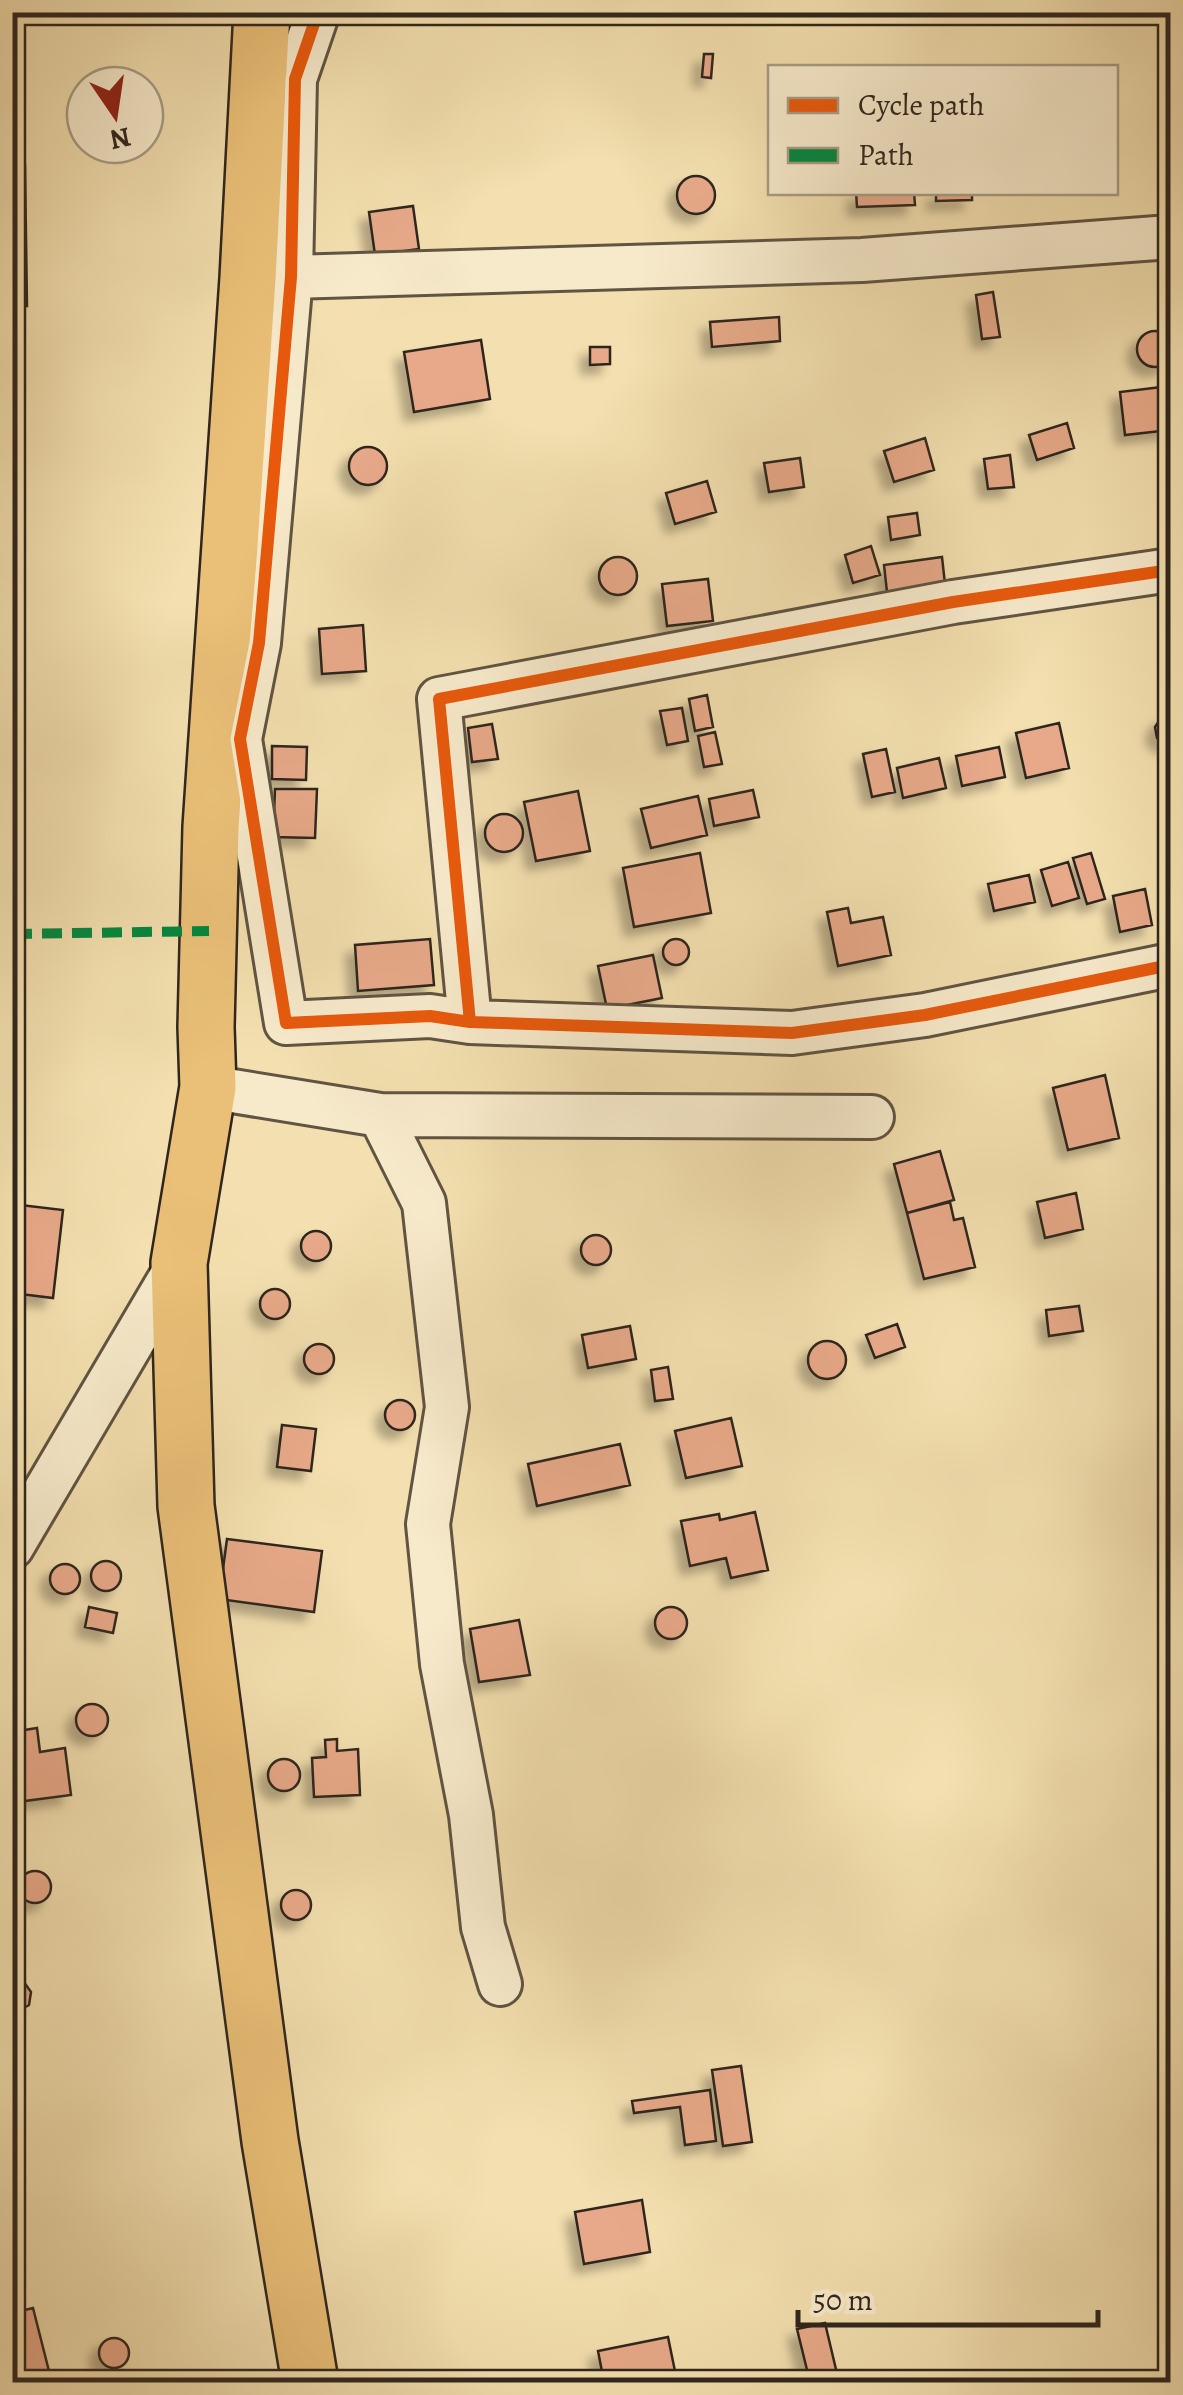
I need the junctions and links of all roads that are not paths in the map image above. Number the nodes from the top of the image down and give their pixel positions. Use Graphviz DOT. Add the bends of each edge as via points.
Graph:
graph roads {
  1 [pos="262,12"];
  2 [pos="318,12"];
  3 [pos="1170,237"];
  4 [pos="291,277"];
  5 [pos="1170,570"];
  6 [pos="229,737"];
  7 [pos="1170,964"];
  8 [pos="470,1022"];
  9 [pos="208,1087"];
  10 [pos="380,1115"];
  11 [pos="872,1117"];
  12 [pos="179,1263"];
  13 [pos="12,1547"];
  14 [pos="500,1984"];
  15 [pos="310,2382"];
  1 -- 6 [label="main road"];
  2 -- 4 [label="street" via="296,79"];
  3 -- 4 [label="street" via="862,260"];
  4 -- 6 [label="street" via="259,643"];
  5 -- 8 [label="street" via="953,602 439,699"];
  6 -- 8 [label="street" via="286,1023 430,1016"];
  6 -- 9 [label="main road" via="211,844"];
  7 -- 8 [label="street" via="925,1015 792,1033"];
  9 -- 10 [label="street"];
  9 -- 12 [label="main road"];
  10 -- 11 [label="street"];
  10 -- 14 [label="street" via="424,1203 447,1407 428,1524 442,1664 483,1927"];
  12 -- 13 [label="street"];
  12 -- 15 [label="main road" via="186,1506 270,2141"];
}
